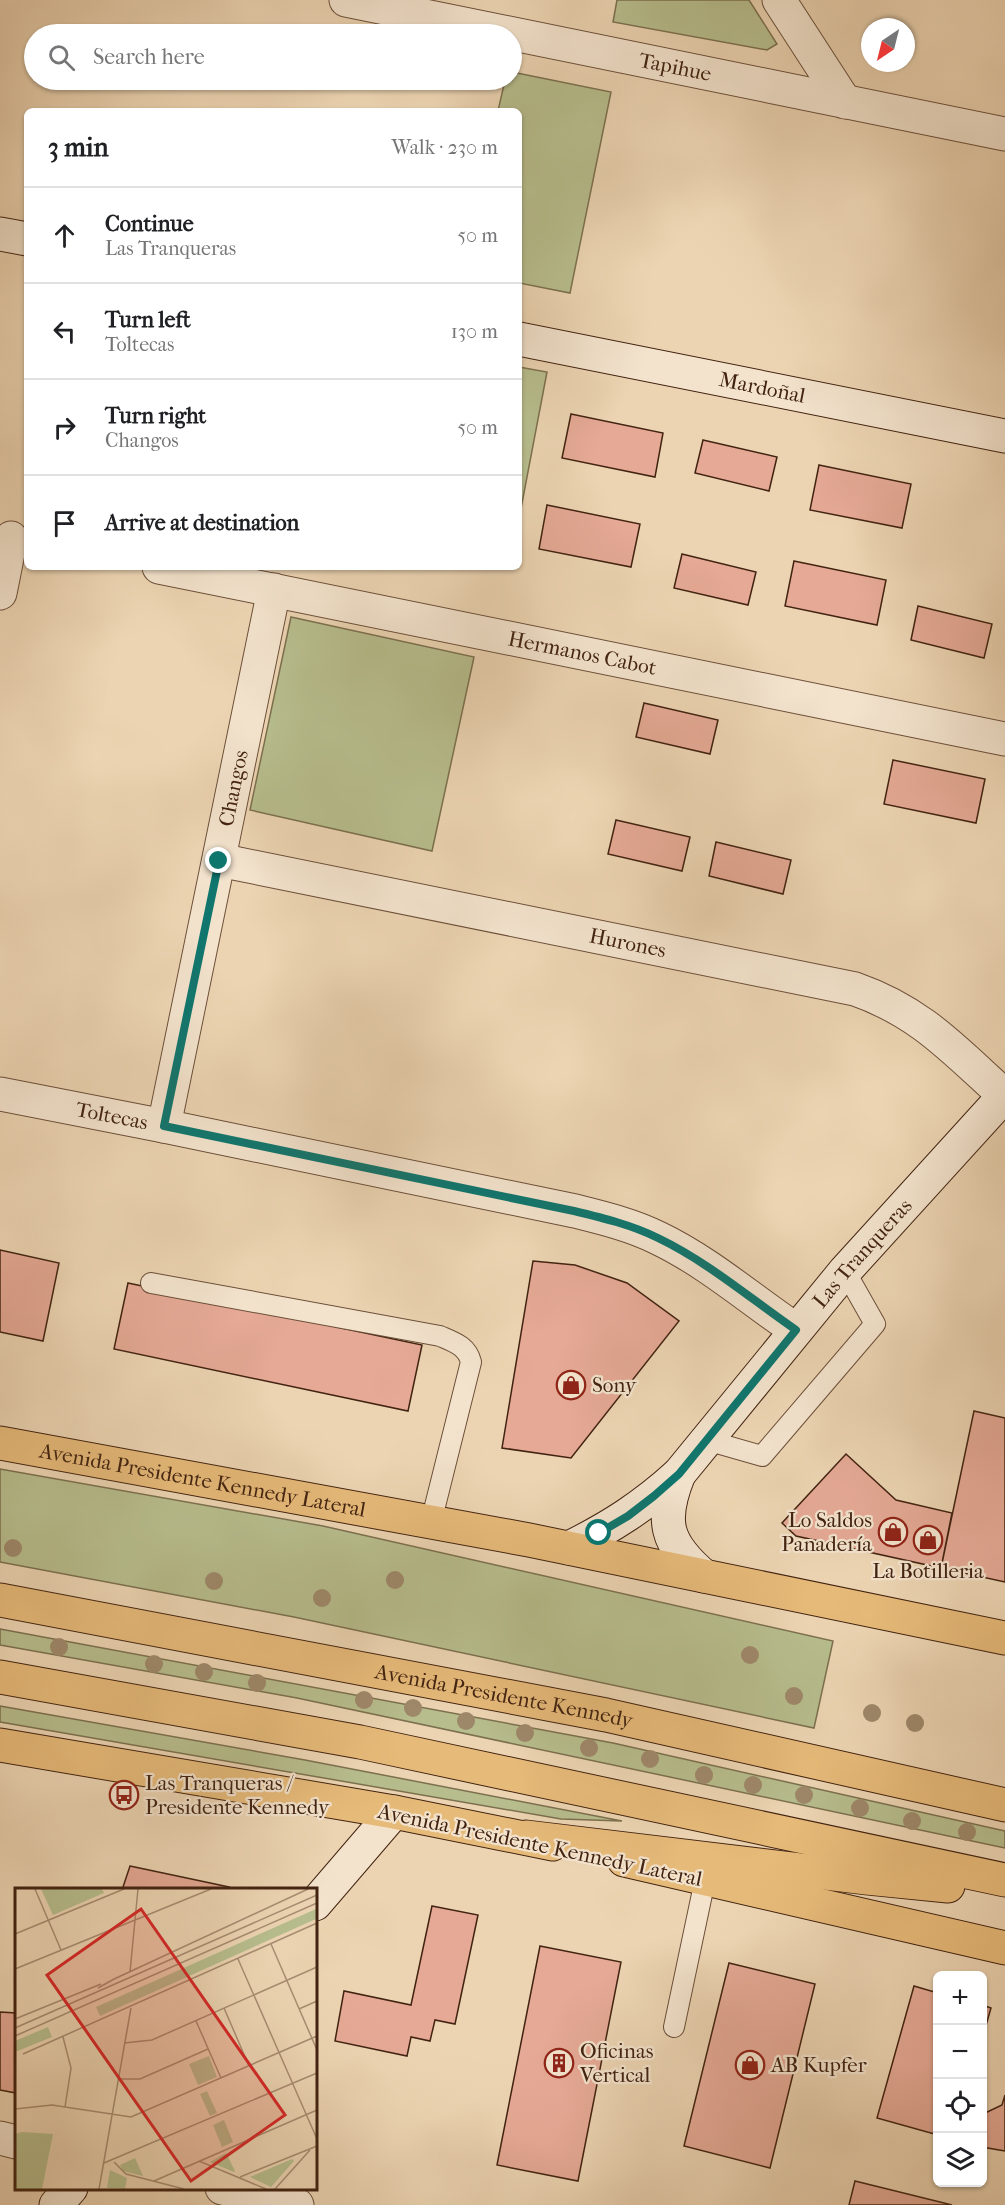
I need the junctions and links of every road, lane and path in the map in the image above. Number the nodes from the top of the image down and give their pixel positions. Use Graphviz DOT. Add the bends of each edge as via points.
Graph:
graph roads {
  1 [pos="346,0"];
  2 [pos="779,0"];
  3 [pos="463,24"];
  4 [pos="522,36"];
  5 [pos="845,102"];
  6 [pos="1005,134"];
  7 [pos="0,234"];
  8 [pos="24,238"];
  9 [pos="522,340"];
  10 [pos="1005,436"];
  11 [pos="13,538"];
  12 [pos="174,570"];
  13 [pos="274,590"];
  14 [pos="0,593"];
  15 [pos="1005,739"];
  16 [pos="219,861"];
  17 [pos="0,1095"];
  18 [pos="1005,1095"];
  19 [pos="164,1126"];
  20 [pos="845,1271"];
  21 [pos="151,1283"];
  22 [pos="796,1330"];
  23 [pos="706,1440"];
  24 [pos="0,1443"];
  25 [pos="679,1474"];
  26 [pos="431,1522"];
  27 [pos="569,1548"];
  28 [pos="704,1576"];
  29 [pos="0,1600"];
  30 [pos="1005,1638"];
  31 [pos="0,1677"];
  32 [pos="0,1745"];
  33 [pos="1005,1805"];
  34 [pos="394,1812"];
  35 [pos="526,1837"];
  36 [pos="705,1880"];
  37 [pos="1005,1880"];
  38 [pos="1005,1891"];
  39 [pos="316,1903"];
  40 [pos="1005,1948"];
  41 [pos="674,2027"];
  42 [pos="0,2138"];
  43 [pos="15,2142"];
  44 [pos="69,2190"];
  45 [pos="231,2190"];
  46 [pos="56,2205"];
  47 [pos="297,2205"];
  1 -- 3 [label="street, Tapihue"];
  2 -- 5 [label="street"];
  4 -- 5 [label="street, Tapihue"];
  5 -- 6 [label="street, Tapihue"];
  7 -- 8 [label="street"];
  9 -- 10 [label="street, Mardoñal"];
  11 -- 14 [label="street"];
  12 -- 13 [label="street, Hermanos Cabot"];
  13 -- 15 [label="street, Hermanos Cabot"];
  13 -- 16 [label="street, Changos"];
  16 -- 18 [label="street, Hurones" via="855,988 918,1019"];
  16 -- 19 [label="street, Changos"];
  17 -- 19 [label="street, Toltecas"];
  18 -- 20 [label="street, Las Tranqueras"];
  19 -- 22 [label="street, Toltecas" via="616,1222 687,1253"];
  20 -- 22 [label="street, Las Tranqueras"];
  20 -- 23 [label="lane" via="875,1324 762,1456"];
  21 -- 26 [label="lane" via="440,1336 463,1348 471,1362"];
  22 -- 23 [label="street, Las Tranqueras"];
  23 -- 25 [label="street, Las Tranqueras"];
  24 -- 26 [label="main road, Avenida Presidente Kennedy Lateral"];
  25 -- 27 [label="street, Las Tranqueras" via="628,1516"];
  25 -- 28 [label="street, Las Tranqueras" via="668,1505 668,1522 680,1553"];
  26 -- 27 [label="main road, Avenida Presidente Kennedy Lateral"];
  27 -- 28 [label="main road, Avenida Presidente Kennedy Lateral"];
  28 -- 30 [label="main road, Avenida Presidente Kennedy Lateral"];
  29 -- 33 [label="main road, Avenida Presidente Kennedy" via="606,1715"];
  31 -- 37 [label="main road" via="360,1742"];
  32 -- 34 [label="main road, Avenida Presidente Kennedy Lateral"];
  34 -- 35 [label="main road, Avenida Presidente Kennedy Lateral"];
  34 -- 39 [label="street"];
  35 -- 36 [label="main road, Avenida Presidente Kennedy Lateral"];
  35 -- 38 [label="main road"];
  36 -- 40 [label="main road, Avenida Presidente Kennedy Lateral"];
  36 -- 41 [label="lane"];
  42 -- 43 [label="street"];
  44 -- 46 [label="street"];
  45 -- 47 [label="street"];
}
